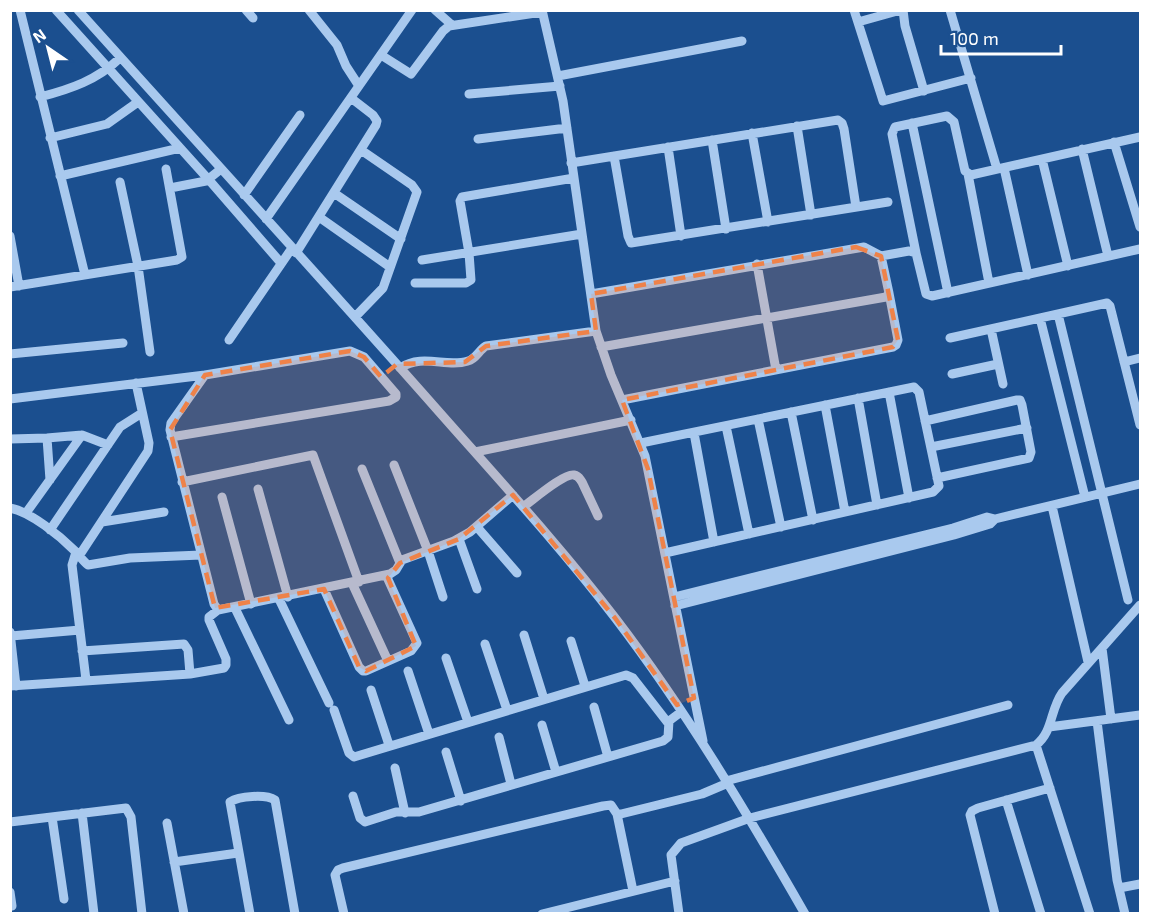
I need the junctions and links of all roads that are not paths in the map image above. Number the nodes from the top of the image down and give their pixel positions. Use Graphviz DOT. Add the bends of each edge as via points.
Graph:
graph roads {
  1 [pos="20,10"];
  2 [pos="56,10"];
  3 [pos="78,10"];
  4 [pos="246,10"];
  5 [pos="309,10"];
  6 [pos="412,10"];
  7 [pos="435,10"];
  8 [pos="854,10"];
  9 [pos="902,10"];
  10 [pos="950,10"];
  11 [pos="542,11"];
  12 [pos="253,18"];
  13 [pos="858,22"];
  14 [pos="452,25"];
  15 [pos="742,41"];
  16 [pos="381,56"];
  17 [pos="114,63"];
  18 [pos="972,78"];
  19 [pos="559,81"];
  20 [pos="359,86"];
  21 [pos="924,91"];
  22 [pos="469,94"];
  23 [pos="40,97"];
  24 [pos="351,98"];
  25 [pos="138,102"];
  26 [pos="300,115"];
  27 [pos="912,123"];
  28 [pos="797,126"];
  29 [pos="567,128"];
  30 [pos="752,133"];
  31 [pos="1140,137"];
  32 [pos="50,138"];
  33 [pos="478,139"];
  34 [pos="712,140"];
  35 [pos="1114,142"];
  36 [pos="668,147"];
  37 [pos="180,148"];
  38 [pos="1082,149"];
  39 [pos="361,150"];
  40 [pos="614,156"];
  41 [pos="1042,159"];
  42 [pos="571,163"];
  43 [pos="166,169"];
  44 [pos="1001,169"];
  45 [pos="215,174"];
  46 [pos="968,174"];
  47 [pos="60,176"];
  48 [pos="574,178"];
  49 [pos="120,182"];
  50 [pos="170,188"];
  51 [pos="334,193"];
  52 [pos="244,195"];
  53 [pos="888,202"];
  54 [pos="856,207"];
  55 [pos="812,215"];
  56 [pos="319,217"];
  57 [pos="266,219"];
  58 [pos="768,222"];
  59 [pos="1140,227"];
  60 [pos="726,229"];
  61 [pos="582,234"];
  62 [pos="10,236"];
  63 [pos="681,236"];
  64 [pos="400,239"];
  65 [pos="1140,249"];
  66 [pos="469,252"];
  67 [pos="916,253"];
  68 [pos="289,254"];
  69 [pos="881,256"];
  70 [pos="1108,256"];
  71 [pos="422,260"];
  72 [pos="757,264"];
  73 [pos="138,266"];
  74 [pos="1068,266"];
  75 [pos="390,267"];
  76 [pos="84,275"];
  77 [pos="1028,275"];
  78 [pos="415,283"];
  79 [pos="989,284"];
  80 [pos="15,287"];
  81 [pos="889,292"];
  82 [pos="948,293"];
  83 [pos="591,294"];
  84 [pos="1058,314"];
  85 [pos="355,317"];
  86 [pos="766,318"];
  87 [pos="1040,318"];
  88 [pos="991,329"];
  89 [pos="597,331"];
  90 [pos="950,338"];
  91 [pos="228,340"];
  92 [pos="123,343"];
  93 [pos="601,347"];
  94 [pos="150,352"];
  95 [pos="10,354"];
  96 [pos="1140,358"];
  97 [pos="1124,362"];
  98 [pos="999,364"];
  99 [pos="392,370"];
  100 [pos="776,370"];
  101 [pos="952,374"];
  102 [pos="205,375"];
  103 [pos="136,383"];
  104 [pos="1003,384"];
  105 [pos="889,392"];
  106 [pos="858,398"];
  107 [pos="10,399"];
  108 [pos="622,400"];
  109 [pos="825,405"];
  110 [pos="791,412"];
  111 [pos="142,413"];
  112 [pos="758,419"];
  113 [pos="632,420"];
  114 [pos="925,421"];
  115 [pos="1140,425"];
  116 [pos="726,426"];
  117 [pos="1027,428"];
  118 [pos="694,432"];
  119 [pos="82,435"];
  120 [pos="171,437"];
  121 [pos="46,438"];
  122 [pos="10,439"];
  123 [pos="641,443"];
  124 [pos="108,445"];
  125 [pos="932,447"];
  126 [pos="475,452"];
  127 [pos="394,465"];
  128 [pos="362,469"];
  129 [pos="938,478"];
  130 [pos="50,480"];
  131 [pos="182,482"];
  132 [pos="1140,484"];
  133 [pos="258,489"];
  134 [pos="1101,494"];
  135 [pos="222,497"];
  136 [pos="1085,497"];
  137 [pos="909,498"];
  138 [pos="508,499"];
  139 [pos="878,505"];
  140 [pos="1052,506"];
  141 [pos="523,507"];
  142 [pos="10,508"];
  143 [pos="164,512"];
  144 [pos="845,512"];
  145 [pos="26,513"];
  146 [pos="598,516"];
  147 [pos="813,520"];
  148 [pos="102,522"];
  149 [pos="477,527"];
  150 [pos="781,527"];
  151 [pos="50,530"];
  152 [pos="749,534"];
  153 [pos="459,539"];
  154 [pos="714,542"];
  155 [pos="428,551"];
  156 [pos="665,553"];
  157 [pos="78,554"];
  158 [pos="201,555"];
  159 [pos="400,563"];
  160 [pos="517,573"];
  161 [pos="387,575"];
  162 [pos="356,582"];
  163 [pos="324,589"];
  164 [pos="477,590"];
  165 [pos="443,597"];
  166 [pos="283,598"];
  167 [pos="1128,600"];
  168 [pos="674,602"];
  169 [pos="251,604"];
  170 [pos="1140,605"];
  171 [pos="235,608"];
  172 [pos="218,610"];
  173 [pos="80,630"];
  174 [pos="11,634"];
  175 [pos="524,635"];
  176 [pos="571,641"];
  177 [pos="485,644"];
  178 [pos="1102,648"];
  179 [pos="82,651"];
  180 [pos="446,658"];
  181 [pos="388,661"];
  182 [pos="1088,663"];
  183 [pos="408,671"];
  184 [pos="190,674"];
  185 [pos="86,680"];
  186 [pos="13,686"];
  187 [pos="585,686"];
  188 [pos="371,690"];
  189 [pos="694,698"];
  190 [pos="544,699"];
  191 [pos="1008,705"];
  192 [pos="594,707"];
  193 [pos="507,710"];
  194 [pos="675,715"];
  195 [pos="1140,715"];
  196 [pos="1111,719"];
  197 [pos="289,720"];
  198 [pos="1097,721"];
  199 [pos="468,722"];
  200 [pos="542,725"];
  201 [pos="1049,727"];
  202 [pos="429,734"];
  203 [pos="499,737"];
  204 [pos="1036,745"];
  205 [pos="389,746"];
  206 [pos="704,746"];
  207 [pos="446,752"];
  208 [pos="608,757"];
  209 [pos="395,768"];
  210 [pos="556,772"];
  211 [pos="511,784"];
  212 [pos="723,785"];
  213 [pos="1050,788"];
  214 [pos="353,796"];
  215 [pos="1006,800"];
  216 [pos="460,801"];
  217 [pos="82,813"];
  218 [pos="405,813"];
  219 [pos="617,814"];
  220 [pos="52,817"];
  221 [pos="743,820"];
  222 [pos="10,822"];
  223 [pos="167,823"];
  224 [pos="238,852"];
  225 [pos="174,862"];
  226 [pos="675,881"];
  227 [pos="1140,884"];
  228 [pos="1119,888"];
  229 [pos="633,891"];
  230 [pos="10,892"];
  231 [pos="64,898"];
  232 [pos="12,906"];
  233 [pos="94,914"];
  234 [pos="142,914"];
  235 [pos="184,914"];
  236 [pos="250,914"];
  237 [pos="295,914"];
  238 [pos="344,914"];
  239 [pos="542,914"];
  240 [pos="679,914"];
  241 [pos="806,914"];
  242 [pos="995,914"];
  243 [pos="1041,914"];
  244 [pos="1090,914"];
  245 [pos="1125,914"];
  1 -- 23 [label="street"];
  2 -- 17 [label="street"];
  3 -- 17 [label="street"];
  4 -- 12 [label="street"];
  5 -- 20 [label="street" via="337,45"];
  6 -- 16 [label="street"];
  7 -- 14 [label="street"];
  8 -- 13 [label="street"];
  9 -- 13 [label="street"];
  9 -- 21 [label="street"];
  10 -- 18 [label="street"];
  11 -- 14 [label="street"];
  11 -- 19 [label="street"];
  13 -- 21 [label="street" via="883,101"];
  14 -- 16 [label="street" via="445,28 411,74"];
  15 -- 19 [label="street"];
  16 -- 20 [label="street"];
  17 -- 23 [label="street" via="79,86"];
  17 -- 25 [label="street"];
  17 -- 45 [label="street"];
  18 -- 21 [label="street"];
  18 -- 44 [label="street"];
  19 -- 22 [label="street"];
  19 -- 29 [label="street"];
  20 -- 24 [label="street"];
  23 -- 32 [label="street"];
  24 -- 39 [label="street" via="377,121"];
  24 -- 57 [label="street"];
  25 -- 32 [label="street" via="107,124"];
  25 -- 37 [label="street"];
  26 -- 52 [label="street"];
  27 -- 46 [label="street" via="951,118"];
  27 -- 67 [label="street" via="895,127 892,134"];
  27 -- 82 [label="street"];
  28 -- 30 [label="street"];
  28 -- 54 [label="street" via="831,120 842,123"];
  28 -- 55 [label="street"];
  29 -- 33 [label="street"];
  29 -- 42 [label="street"];
  30 -- 34 [label="street"];
  30 -- 58 [label="street"];
  31 -- 35 [label="street"];
  32 -- 47 [label="street"];
  34 -- 36 [label="street"];
  34 -- 60 [label="street"];
  35 -- 38 [label="street"];
  35 -- 59 [label="street"];
  36 -- 40 [label="street"];
  36 -- 63 [label="street"];
  37 -- 45 [label="street"];
  37 -- 47 [label="street"];
  38 -- 41 [label="street"];
  38 -- 70 [label="street"];
  39 -- 51 [label="street"];
  39 -- 64 [label="street" via="416,188"];
  40 -- 42 [label="street"];
  40 -- 63 [label="street" via="632,243"];
  41 -- 44 [label="street"];
  41 -- 74 [label="street"];
  42 -- 48 [label="street"];
  43 -- 50 [label="street"];
  44 -- 46 [label="street"];
  44 -- 77 [label="street"];
  45 -- 50 [label="street"];
  45 -- 52 [label="street"];
  45 -- 68 [label="street"];
  46 -- 79 [label="street"];
  47 -- 76 [label="street"];
  48 -- 61 [label="street"];
  48 -- 66 [label="street" via="462,197"];
  49 -- 73 [label="street"];
  50 -- 73 [label="street" via="182,257"];
  51 -- 56 [label="street"];
  51 -- 64 [label="street"];
  52 -- 57 [label="street"];
  53 -- 54 [label="street"];
  54 -- 55 [label="street"];
  55 -- 58 [label="street"];
  56 -- 68 [label="street"];
  56 -- 75 [label="street"];
  57 -- 68 [label="street"];
  58 -- 60 [label="street"];
  60 -- 63 [label="street"];
  61 -- 66 [label="street"];
  61 -- 83 [label="street"];
  62 -- 80 [label="street"];
  64 -- 75 [label="street"];
  65 -- 70 [label="street"];
  66 -- 71 [label="street"];
  66 -- 78 [label="street" via="470,282"];
  67 -- 69 [label="street"];
  67 -- 82 [label="street" via="926,294"];
  68 -- 85 [label="street"];
  68 -- 91 [label="street"];
  69 -- 72 [label="street" via="856,247"];
  69 -- 81 [label="street"];
  70 -- 74 [label="street"];
  72 -- 83 [label="street"];
  72 -- 86 [label="street"];
  73 -- 76 [label="street"];
  73 -- 94 [label="street"];
  74 -- 77 [label="street"];
  75 -- 85 [label="street" via="380,292"];
  76 -- 80 [label="street"];
  77 -- 79 [label="street"];
  79 -- 82 [label="street"];
  81 -- 86 [label="street" via="886,297"];
  81 -- 100 [label="street" via="896,345"];
  83 -- 89 [label="street"];
  84 -- 87 [label="street"];
  84 -- 97 [label="street" via="1102,304 1110,306"];
  84 -- 134 [label="street"];
  85 -- 99 [label="street"];
  86 -- 93 [label="street"];
  86 -- 100 [label="street"];
  87 -- 88 [label="street"];
  87 -- 136 [label="street"];
  88 -- 90 [label="street"];
  88 -- 98 [label="street"];
  89 -- 93 [label="street"];
  89 -- 99 [label="street" via="486,346 465,362 414,362"];
  92 -- 95 [label="street"];
  93 -- 108 [label="street"];
  96 -- 97 [label="street"];
  97 -- 115 [label="street"];
  98 -- 101 [label="street"];
  98 -- 104 [label="street"];
  99 -- 102 [label="street" via="350,351"];
  99 -- 120 [label="street" via="394,399"];
  99 -- 126 [label="street"];
  100 -- 108 [label="street"];
  102 -- 103 [label="street"];
  102 -- 120 [label="street" via="171,423"];
  103 -- 107 [label="street"];
  103 -- 111 [label="street"];
  105 -- 106 [label="street"];
  105 -- 114 [label="street" via="917,389"];
  105 -- 137 [label="street"];
  106 -- 109 [label="street"];
  106 -- 139 [label="street"];
  108 -- 113 [label="street"];
  109 -- 110 [label="street"];
  109 -- 144 [label="street"];
  110 -- 112 [label="street"];
  110 -- 147 [label="street"];
  111 -- 124 [label="street" via="123,424"];
  111 -- 148 [label="street" via="148,451"];
  112 -- 116 [label="street"];
  112 -- 150 [label="street"];
  113 -- 123 [label="street"];
  113 -- 126 [label="street"];
  114 -- 117 [label="street" via="1020,400"];
  114 -- 125 [label="street"];
  116 -- 118 [label="street"];
  116 -- 152 [label="street"];
  117 -- 125 [label="street"];
  117 -- 129 [label="street" via="1029,458"];
  118 -- 123 [label="street"];
  118 -- 154 [label="street"];
  119 -- 121 [label="street"];
  119 -- 124 [label="street"];
  119 -- 130 [label="street"];
  120 -- 131 [label="street"];
  121 -- 122 [label="street"];
  121 -- 130 [label="street"];
  123 -- 156 [label="street"];
  124 -- 151 [label="street"];
  125 -- 129 [label="street"];
  126 -- 138 [label="street"];
  127 -- 155 [label="street"];
  128 -- 159 [label="street"];
  129 -- 137 [label="street" via="937,490"];
  130 -- 145 [label="street"];
  131 -- 158 [label="street"];
  131 -- 162 [label="street" via="313,455"];
  132 -- 134 [label="street"];
  133 -- 166 [label="street"];
  134 -- 136 [label="street"];
  134 -- 167 [label="street"];
  135 -- 169 [label="street"];
  136 -- 140 [label="street"];
  137 -- 139 [label="street"];
  138 -- 141 [label="street"];
  138 -- 149 [label="street"];
  139 -- 144 [label="street"];
  140 -- 168 [label="street"];
  140 -- 182 [label="street"];
  141 -- 146 [label="street" via="563,478 574,475 582,482"];
  141 -- 194 [label="street" via="615,618"];
  142 -- 145 [label="street"];
  143 -- 148 [label="street"];
  144 -- 147 [label="street"];
  145 -- 151 [label="street"];
  147 -- 150 [label="street"];
  148 -- 157 [label="street"];
  149 -- 153 [label="street"];
  149 -- 160 [label="street"];
  150 -- 152 [label="street"];
  151 -- 157 [label="street"];
  152 -- 154 [label="street"];
  153 -- 155 [label="street"];
  153 -- 164 [label="street"];
  154 -- 156 [label="street"];
  155 -- 159 [label="street"];
  155 -- 165 [label="street"];
  156 -- 168 [label="street"];
  157 -- 158 [label="street" via="91,566 130,558"];
  157 -- 173 [label="street" via="72,565"];
  158 -- 172 [label="street"];
  159 -- 161 [label="street"];
  161 -- 162 [label="street"];
  161 -- 181 [label="street" via="417,643 411,651"];
  162 -- 163 [label="street"];
  162 -- 181 [label="street"];
  163 -- 166 [label="street"];
  163 -- 181 [label="street" via="361,670"];
  166 -- 169 [label="street"];
  166 -- 205 [label="street" via="351,756"];
  168 -- 189 [label="street"];
  169 -- 171 [label="street"];
  170 -- 178 [label="street"];
  171 -- 172 [label="street"];
  171 -- 197 [label="street"];
  172 -- 184 [label="street" via="209,620 226,665"];
  173 -- 174 [label="street"];
  173 -- 179 [label="street"];
  174 -- 186 [label="street"];
  175 -- 190 [label="street"];
  176 -- 187 [label="street"];
  177 -- 193 [label="street"];
  178 -- 182 [label="street"];
  178 -- 196 [label="street"];
  179 -- 184 [label="street" via="184,645"];
  179 -- 185 [label="street"];
  180 -- 199 [label="street"];
  182 -- 201 [label="street" via="1056,701"];
  183 -- 202 [label="street"];
  184 -- 185 [label="street"];
  185 -- 186 [label="street"];
  187 -- 190 [label="street"];
  187 -- 194 [label="street" via="630,675"];
  188 -- 205 [label="street"];
  189 -- 194 [label="street"];
  189 -- 206 [label="street"];
  190 -- 193 [label="street"];
  191 -- 212 [label="street"];
  192 -- 208 [label="street"];
  193 -- 199 [label="street"];
  194 -- 206 [label="street"];
  194 -- 208 [label="street" via="667,740"];
  195 -- 196 [label="street"];
  196 -- 198 [label="street"];
  198 -- 201 [label="street"];
  198 -- 228 [label="street"];
  199 -- 202 [label="street"];
  200 -- 210 [label="street"];
  201 -- 204 [label="street"];
  202 -- 205 [label="street"];
  203 -- 211 [label="street"];
  204 -- 213 [label="street"];
  204 -- 221 [label="street"];
  206 -- 212 [label="street"];
  207 -- 216 [label="street"];
  208 -- 210 [label="street"];
  209 -- 218 [label="street"];
  210 -- 211 [label="street"];
  211 -- 216 [label="street"];
  212 -- 219 [label="street"];
  212 -- 221 [label="street"];
  213 -- 215 [label="street"];
  213 -- 244 [label="street"];
  214 -- 218 [label="street" via="365,822"];
  215 -- 242 [label="street" via="978,808 970,815"];
  215 -- 243 [label="street"];
  216 -- 218 [label="street"];
  217 -- 220 [label="street"];
  217 -- 233 [label="street"];
  217 -- 234 [label="street" via="120,808 129,811"];
  219 -- 229 [label="street"];
  219 -- 238 [label="street" via="608,805 343,868 335,875"];
  220 -- 222 [label="street"];
  220 -- 231 [label="street"];
  221 -- 226 [label="street" via="675,848 670,862"];
  221 -- 241 [label="street"];
  223 -- 225 [label="street"];
  224 -- 225 [label="street"];
  224 -- 236 [label="street"];
  224 -- 237 [label="street" via="230,802 273,798"];
  225 -- 235 [label="street"];
  226 -- 229 [label="street"];
  226 -- 240 [label="street"];
  227 -- 228 [label="street"];
  228 -- 245 [label="street"];
  229 -- 239 [label="street"];
  230 -- 232 [label="street"];
}
